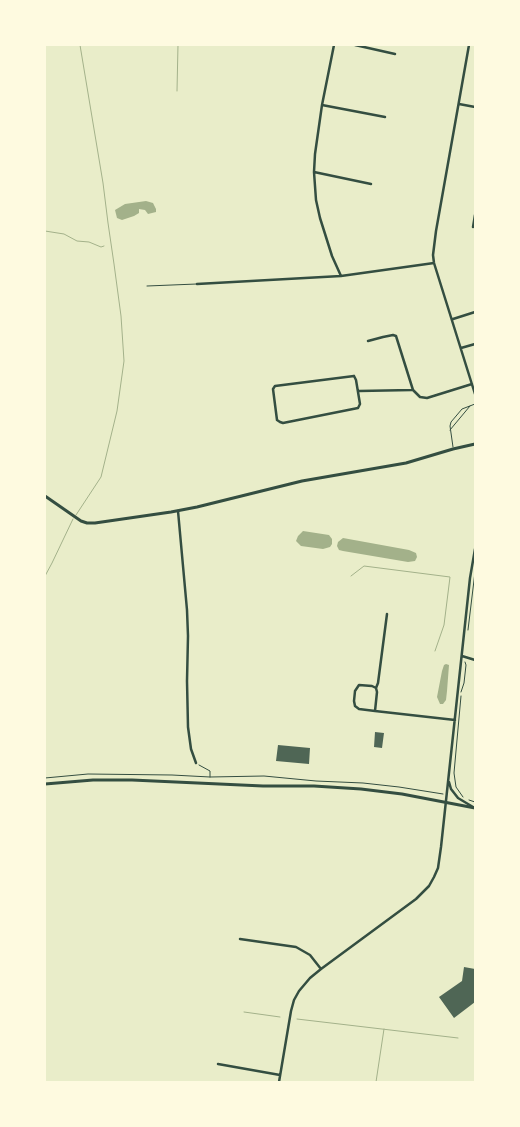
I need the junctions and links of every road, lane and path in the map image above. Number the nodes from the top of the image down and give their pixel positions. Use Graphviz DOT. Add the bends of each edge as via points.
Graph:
graph roads {
  1 [pos="334,45"];
  2 [pos="355,45"];
  3 [pos="469,45"];
  4 [pos="396,54"];
  5 [pos="459,104"];
  6 [pos="322,105"];
  7 [pos="475,107"];
  8 [pos="385,117"];
  9 [pos="314,172"];
  10 [pos="372,184"];
  11 [pos="475,215"];
  12 [pos="473,228"];
  13 [pos="434,263"];
  14 [pos="341,276"];
  15 [pos="197,284"];
  16 [pos="147,286"];
  17 [pos="475,312"];
  18 [pos="452,319"];
  19 [pos="368,341"];
  20 [pos="475,344"];
  21 [pos="461,348"];
  22 [pos="472,384"];
  23 [pos="413,390"];
  24 [pos="359,391"];
  25 [pos="475,394"];
  26 [pos="475,404"];
  27 [pos="470,406"];
  28 [pos="450,430"];
  29 [pos="475,444"];
  30 [pos="453,449"];
  31 [pos="45,496"];
  32 [pos="178,511"];
  33 [pos="475,549"];
  34 [pos="475,572"];
  35 [pos="472,578"];
  36 [pos="387,614"];
  37 [pos="468,630"];
  38 [pos="464,656"];
  39 [pos="475,660"];
  40 [pos="376,688"];
  41 [pos="375,711"];
  42 [pos="455,720"];
  43 [pos="196,763"];
  44 [pos="210,777"];
  45 [pos="45,778"];
  46 [pos="448,780"];
  47 [pos="45,784"];
  48 [pos="439,793"];
  49 [pos="446,802"];
  50 [pos="475,802"];
  51 [pos="474,807"];
  52 [pos="240,939"];
  53 [pos="321,969"];
  54 [pos="218,1064"];
  55 [pos="280,1075"];
  56 [pos="280,1082"];
  1 -- 6 [label="street"];
  2 -- 4 [label="street"];
  3 -- 5 [label="street"];
  5 -- 7 [label="street"];
  5 -- 13 [label="street" via="434,242"];
  6 -- 8 [label="street"];
  6 -- 9 [label="street"];
  9 -- 10 [label="street"];
  9 -- 14 [label="street" via="320,218"];
  11 -- 12 [label="street"];
  13 -- 14 [label="street"];
  13 -- 18 [label="street"];
  14 -- 15 [label="street"];
  15 -- 16 [label="lane"];
  17 -- 18 [label="street"];
  18 -- 21 [label="street"];
  19 -- 23 [label="street" via="396,336"];
  20 -- 21 [label="street"];
  21 -- 22 [label="street"];
  22 -- 23 [label="street" via="427,398 420,397"];
  22 -- 25 [label="street"];
  23 -- 24 [label="street"];
  24 -- 24 [label="street" via="354,376 275,386 277,420 283,423 358,408"];
  26 -- 27 [label="lane"];
  27 -- 28 [label="lane"];
  27 -- 28 [label="lane" via="457,413"];
  28 -- 30 [label="lane"];
  29 -- 30 [label="main road"];
  30 -- 32 [label="main road" via="406,463 302,481"];
  31 -- 32 [label="main road" via="87,523"];
  32 -- 43 [label="street" via="187,610 188,722"];
  33 -- 35 [label="street"];
  34 -- 35 [label="path"];
  35 -- 37 [label="path"];
  35 -- 38 [label="street"];
  36 -- 40 [label="street"];
  38 -- 39 [label="street"];
  38 -- 42 [label="street"];
  38 -- 50 [label="path" via="466,665 454,773 459,792"];
  40 -- 41 [label="street"];
  40 -- 41 [label="street" via="359,685 354,701 358,709"];
  41 -- 42 [label="street"];
  42 -- 46 [label="street"];
  43 -- 44 [label="path" via="209,769"];
  44 -- 45 [label="path" via="88,774"];
  44 -- 48 [label="path" via="264,776 362,783"];
  46 -- 49 [label="street"];
  46 -- 51 [label="street" via="455,795"];
  47 -- 49 [label="main road" via="132,780 361,788"];
  49 -- 51 [label="main road"];
  49 -- 53 [label="street" via="438,868 429,886"];
  52 -- 53 [label="street" via="296,947 310,955"];
  53 -- 55 [label="street" via="294,1000"];
  54 -- 55 [label="street"];
  55 -- 56 [label="street"];
}
